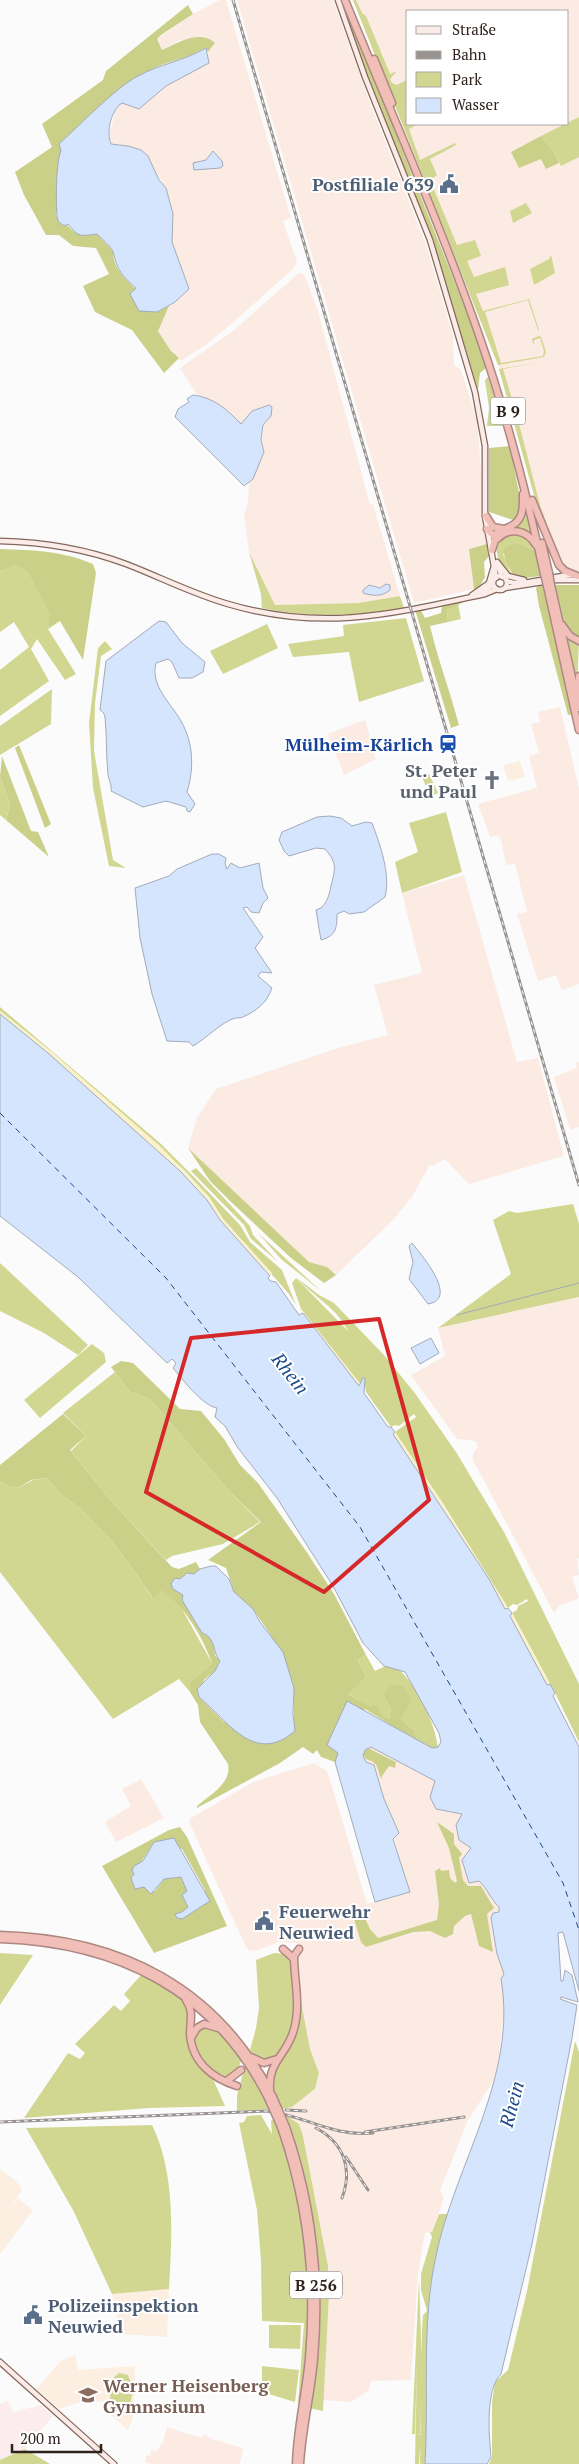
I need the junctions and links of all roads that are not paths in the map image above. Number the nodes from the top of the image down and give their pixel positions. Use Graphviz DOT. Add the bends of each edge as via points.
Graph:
graph roads {
  1 [pos="338,0"];
  2 [pos="346,0"];
  3 [pos="350,0"];
  4 [pos="522,478"];
  5 [pos="532,500"];
  6 [pos="485,509"];
  7 [pos="486,516"];
  8 [pos="487,529"];
  9 [pos="505,529"];
  10 [pos="496,537"];
  11 [pos="0,540"];
  12 [pos="492,550"];
  13 [pos="542,555"];
  14 [pos="495,562"];
  15 [pos="545,575"];
  16 [pos="499,577"];
  17 [pos="578,577"];
  18 [pos="506,581"];
  19 [pos="493,585"];
  20 [pos="549,586"];
  21 [pos="505,588"];
  22 [pos="497,590"];
  23 [pos="472,595"];
  24 [pos="451,601"];
  25 [pos="558,616"];
  26 [pos="579,641"];
  27 [pos="579,676"];
  28 [pos="579,708"];
  29 [pos="579,730"];
  30 [pos="0,1935"];
  31 [pos="0,1939"];
  32 [pos="37,1940"];
  33 [pos="51,1942"];
  34 [pos="282,1949"];
  35 [pos="294,1959"];
  36 [pos="296,1969"];
  37 [pos="184,1996"];
  38 [pos="225,2032"];
  39 [pos="191,2039"];
  40 [pos="243,2051"];
  41 [pos="249,2059"];
  42 [pos="278,2059"];
  43 [pos="241,2070"];
  44 [pos="220,2078"];
  45 [pos="228,2080"];
  46 [pos="270,2090"];
  47 [pos="271,2098"];
  48 [pos="0,2362"];
  49 [pos="306,2402"];
  50 [pos="114,2464"];
  51 [pos="296,2464"];
  52 [pos="300,2464"];
  1 -- 6 [label="main road" via="430,240 475,392 484,442"];
  2 -- 4 [label="highway, B 9" via="465,296 498,393"];
  3 -- 5 [label="highway, B 9" via="476,314 500,384"];
  4 -- 9 [label="highway" via="522,513 515,524"];
  4 -- 13 [label="highway, B 9"];
  5 -- 13 [label="highway, B 9"];
  5 -- 17 [label="highway, B 9" via="559,565"];
  6 -- 7 [label="main road"];
  6 -- 8 [label="main road"];
  7 -- 9 [label="highway" via="493,526"];
  7 -- 10 [label="main road"];
  8 -- 10 [label="highway"];
  8 -- 12 [label="main road"];
  9 -- 10 [label="highway"];
  10 -- 12 [label="highway"];
  10 -- 13 [label="highway" via="508,532 521,532 532,539"];
  10 -- 14 [label="main road"];
  11 -- 24 [label="main road" via="82,551 228,604 301,618 364,618"];
  12 -- 14 [label="main road"];
  13 -- 15 [label="highway, B 9"];
  14 -- 15 [label="main road" via="513,579"];
  14 -- 16 [label="main road"];
  14 -- 23 [label="main road" via="488,583"];
  15 -- 17 [label="main road"];
  15 -- 18 [label="main road" via="516,584"];
  15 -- 20 [label="highway, B 9, bridge"];
  16 -- 18 [label="main road"];
  16 -- 19 [label="main road"];
  17 -- 21 [label="main road"];
  18 -- 21 [label="main road"];
  19 -- 22 [label="main road"];
  19 -- 23 [label="main road"];
  20 -- 25 [label="highway, B 9"];
  20 -- 29 [label="highway, B 9"];
  21 -- 22 [label="main road"];
  22 -- 24 [label="main road"];
  23 -- 24 [label="main road"];
  25 -- 26 [label="highway, B 9" via="568,633"];
  25 -- 28 [label="highway, B 9"];
  27 -- 28 [label="highway"];
  30 -- 32 [label="highway, B 256"];
  31 -- 32 [label="highway, B 256"];
  32 -- 33 [label="highway, B 256"];
  33 -- 37 [label="highway, B 256" via="125,1963"];
  33 -- 40 [label="highway, B 256" via="103,1950 157,1972 206,2008"];
  34 -- 35 [label="highway"];
  35 -- 36 [label="highway"];
  35 -- 36 [label="highway" via="299,1949"];
  36 -- 42 [label="highway" via="295,2027 289,2044"];
  37 -- 38 [label="highway, B 256"];
  37 -- 39 [label="highway" via="192,2013"];
  38 -- 39 [label="highway" via="204,2024 195,2030"];
  38 -- 40 [label="highway, B 256"];
  39 -- 44 [label="highway" via="198,2061"];
  40 -- 41 [label="highway, B 256"];
  41 -- 42 [label="highway" via="264,2063"];
  41 -- 46 [label="highway, B 256"];
  41 -- 47 [label="highway, B 256"];
  42 -- 46 [label="highway" via="270,2073"];
  43 -- 45 [label="highway"];
  44 -- 45 [label="highway"];
  44 -- 45 [label="highway" via="237,2086"];
  46 -- 47 [label="highway, B 256"];
  47 -- 49 [label="highway, B 256, bridge" via="305,2195 316,2275 316,2325"];
  48 -- 50 [label="main road"];
  49 -- 51 [label="highway, B 256"];
  49 -- 52 [label="highway, B 256"];
}
